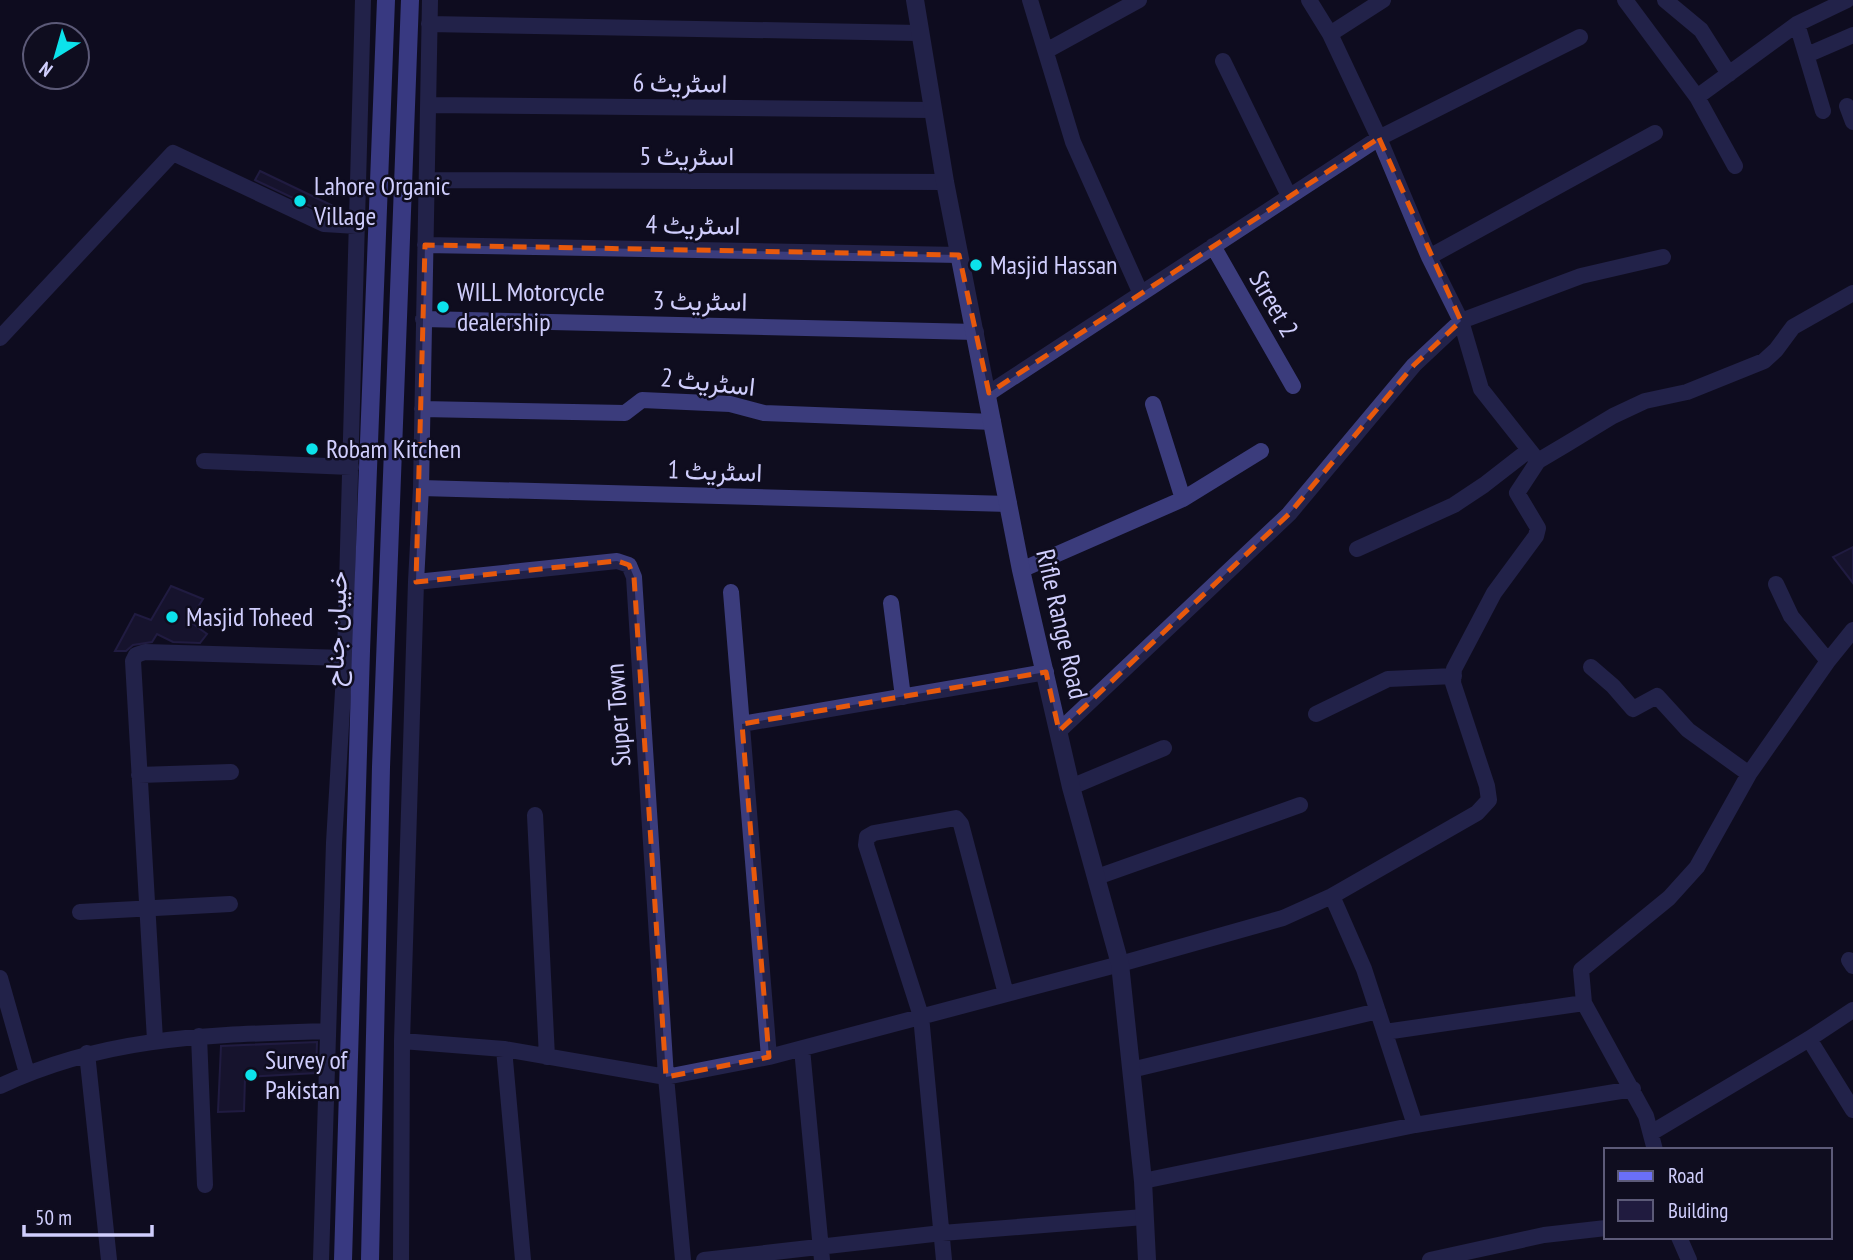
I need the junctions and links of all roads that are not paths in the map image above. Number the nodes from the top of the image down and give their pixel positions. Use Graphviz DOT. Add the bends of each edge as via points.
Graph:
graph roads {
  1 [pos="363,0"];
  2 [pos="386,0"];
  3 [pos="410,0"];
  4 [pos="430,0"];
  5 [pos="915,0"];
  6 [pos="1030,0"];
  7 [pos="1139,0"];
  8 [pos="1309,0"];
  9 [pos="1383,0"];
  10 [pos="1625,0"];
  11 [pos="1665,0"];
  12 [pos="1847,0"];
  13 [pos="429,24"];
  14 [pos="1797,24"];
  15 [pos="919,33"];
  16 [pos="1330,34"];
  17 [pos="1853,36"];
  18 [pos="1580,37"];
  19 [pos="1046,51"];
  20 [pos="1807,55"];
  21 [pos="1223,61"];
  22 [pos="1729,74"];
  23 [pos="1697,97"];
  24 [pos="428,105"];
  25 [pos="1847,106"];
  26 [pos="932,110"];
  27 [pos="1823,111"];
  28 [pos="1853,122"];
  29 [pos="1655,133"];
  30 [pos="1379,138"];
  31 [pos="1735,166"];
  32 [pos="428,180"];
  33 [pos="945,182"];
  34 [pos="1289,196"];
  35 [pos="357,226"];
  36 [pos="425,245"];
  37 [pos="1213,246"];
  38 [pos="959,255"];
  39 [pos="1429,257"];
  40 [pos="1663,257"];
  41 [pos="1853,292"];
  42 [pos="1141,294"];
  43 [pos="423,319"];
  44 [pos="1461,321"];
  45 [pos="976,332"];
  46 [pos="0,338"];
  47 [pos="1293,386"];
  48 [pos="989,393"];
  49 [pos="1153,404"];
  50 [pos="422,409"];
  51 [pos="993,422"];
  52 [pos="1261,451"];
  53 [pos="1533,456"];
  54 [pos="204,461"];
  55 [pos="351,467"];
  56 [pos="421,488"];
  57 [pos="1183,499"];
  58 [pos="1009,504"];
  59 [pos="1357,549"];
  60 [pos="1021,570"];
  61 [pos="416,582"];
  62 [pos="1776,584"];
  63 [pos="731,592"];
  64 [pos="891,603"];
  65 [pos="1853,629"];
  66 [pos="345,659"];
  67 [pos="1828,660"];
  68 [pos="1591,667"];
  69 [pos="1046,672"];
  70 [pos="1454,676"];
  71 [pos="902,697"];
  72 [pos="1316,714"];
  73 [pos="742,724"];
  74 [pos="1059,731"];
  75 [pos="1164,748"];
  76 [pos="231,772"];
  77 [pos="1749,774"];
  78 [pos="139,775"];
  79 [pos="1071,787"];
  80 [pos="1300,805"];
  81 [pos="535,815"];
  82 [pos="1097,877"];
  83 [pos="1332,895"];
  84 [pos="230,904"];
  85 [pos="147,909"];
  86 [pos="80,912"];
  87 [pos="1120,964"];
  88 [pos="0,978"];
  89 [pos="1006,994"];
  90 [pos="1584,1003"];
  91 [pos="1853,1010"];
  92 [pos="1378,1011"];
  93 [pos="921,1016"];
  94 [pos="328,1031"];
  95 [pos="1385,1032"];
  96 [pos="199,1036"];
  97 [pos="1809,1039"];
  98 [pos="155,1040"];
  99 [pos="402,1041"];
  100 [pos="504,1049"];
  101 [pos="802,1049"];
  102 [pos="87,1053"];
  103 [pos="547,1057"];
  104 [pos="769,1057"];
  105 [pos="1131,1070"];
  106 [pos="27,1073"];
  107 [pos="666,1077"];
  108 [pos="0,1086"];
  109 [pos="1633,1089"];
  110 [pos="1853,1110"];
  111 [pos="1415,1125"];
  112 [pos="1653,1142"];
  113 [pos="1143,1181"];
  114 [pos="205,1185"];
  115 [pos="1144,1217"];
  116 [pos="1604,1228"];
  117 [pos="942,1233"];
  118 [pos="1680,1239"];
  119 [pos="821,1253"];
  120 [pos="109,1260"];
  121 [pos="321,1260"];
  122 [pos="343,1260"];
  123 [pos="370,1260"];
  124 [pos="401,1260"];
  125 [pos="523,1260"];
  126 [pos="683,1260"];
  127 [pos="704,1260"];
  128 [pos="944,1260"];
  129 [pos="1147,1260"];
  130 [pos="1430,1260"];
  131 [pos="1689,1260"];
  1 -- 35 [label="street"];
  2 -- 122 [label="main road, خیبان جناح"];
  3 -- 123 [label="main road, خیبان جناح" via="381,767"];
  4 -- 13 [label="street"];
  5 -- 15 [label="street, Rifle Range Road"];
  6 -- 19 [label="street"];
  7 -- 19 [label="street"];
  8 -- 16 [label="street"];
  9 -- 16 [label="street"];
  10 -- 23 [label="street"];
  11 -- 22 [label="street" via="1701,30"];
  12 -- 14 [label="street"];
  13 -- 15 [label="street"];
  13 -- 24 [label="street"];
  14 -- 20 [label="street"];
  14 -- 22 [label="street"];
  15 -- 26 [label="street, Rifle Range Road"];
  16 -- 30 [label="street"];
  17 -- 20 [label="street"];
  18 -- 30 [label="street"];
  19 -- 42 [label="street" via="1073,142"];
  20 -- 27 [label="street"];
  21 -- 34 [label="street"];
  22 -- 23 [label="street"];
  23 -- 31 [label="street"];
  24 -- 26 [label="street, اسٹریٹ 6"];
  24 -- 32 [label="street"];
  25 -- 28 [label="street"];
  26 -- 33 [label="street, Rifle Range Road"];
  29 -- 39 [label="street"];
  30 -- 34 [label="street"];
  30 -- 39 [label="street"];
  32 -- 33 [label="street, اسٹریٹ 5"];
  32 -- 36 [label="street"];
  33 -- 38 [label="street, Rifle Range Road"];
  34 -- 37 [label="street"];
  35 -- 46 [label="street" via="324,224 173,153"];
  35 -- 55 [label="street"];
  36 -- 38 [label="street, اسٹریٹ 4"];
  36 -- 43 [label="street"];
  37 -- 42 [label="street"];
  37 -- 47 [label="street, Street 2"];
  38 -- 45 [label="street, Rifle Range Road"];
  39 -- 44 [label="street"];
  40 -- 44 [label="street" via="1581,276"];
  41 -- 53 [label="street" via="1793,327 1764,361 1686,392 1634,406"];
  42 -- 48 [label="street"];
  43 -- 45 [label="street, اسٹریٹ 3"];
  43 -- 50 [label="street"];
  44 -- 53 [label="street" via="1481,389"];
  44 -- 74 [label="street" via="1414,365 1289,514"];
  45 -- 48 [label="street, Rifle Range Road"];
  48 -- 51 [label="street, Rifle Range Road"];
  49 -- 57 [label="street"];
  50 -- 51 [label="street, اسٹریٹ 2" via="625,413 642,400 730,404 764,413"];
  50 -- 56 [label="street"];
  51 -- 58 [label="street, Rifle Range Road"];
  52 -- 57 [label="street"];
  53 -- 59 [label="street" via="1454,505"];
  53 -- 70 [label="street" via="1517,493 1538,528 1536,536 1494,593"];
  54 -- 55 [label="street"];
  55 -- 66 [label="street"];
  56 -- 58 [label="street, اسٹریٹ 1"];
  56 -- 61 [label="street"];
  57 -- 60 [label="street"];
  58 -- 60 [label="street, Rifle Range Road"];
  60 -- 69 [label="street, Rifle Range Road"];
  61 -- 99 [label="street"];
  61 -- 107 [label="street, Super Town" via="617,561 629,565 634,577"];
  62 -- 67 [label="street" via="1791,617"];
  63 -- 73 [label="street"];
  64 -- 71 [label="street"];
  65 -- 67 [label="street"];
  66 -- 78 [label="street" via="192,652 136,655"];
  66 -- 94 [label="street"];
  67 -- 77 [label="street"];
  68 -- 77 [label="street" via="1633,709 1657,696 1688,730"];
  69 -- 71 [label="street"];
  69 -- 74 [label="street, Rifle Range Road"];
  70 -- 72 [label="street" via="1388,679"];
  70 -- 83 [label="street" via="1489,800 1477,813"];
  71 -- 73 [label="street"];
  73 -- 104 [label="street"];
  74 -- 79 [label="street, Rifle Range Road"];
  75 -- 79 [label="street"];
  76 -- 78 [label="street"];
  77 -- 90 [label="street" via="1697,867 1669,898 1581,970"];
  78 -- 85 [label="street"];
  79 -- 82 [label="street, Rifle Range Road"];
  80 -- 82 [label="street"];
  81 -- 103 [label="street"];
  82 -- 87 [label="street, Rifle Range Road"];
  83 -- 87 [label="street" via="1283,918"];
  83 -- 92 [label="street"];
  84 -- 85 [label="street"];
  85 -- 86 [label="street"];
  85 -- 98 [label="street"];
  87 -- 89 [label="street"];
  87 -- 105 [label="street, Rifle Range Road"];
  88 -- 106 [label="street"];
  89 -- 93 [label="street"];
  89 -- 93 [label="street" via="961,824 956,818 874,833 867,837 866,845"];
  90 -- 95 [label="street"];
  90 -- 109 [label="street"];
  91 -- 97 [label="street"];
  92 -- 95 [label="street"];
  92 -- 105 [label="street"];
  93 -- 101 [label="street"];
  93 -- 117 [label="street"];
  94 -- 96 [label="street"];
  94 -- 121 [label="street"];
  95 -- 111 [label="street"];
  96 -- 98 [label="street"];
  96 -- 114 [label="street"];
  97 -- 110 [label="street"];
  97 -- 112 [label="street"];
  98 -- 102 [label="street"];
  99 -- 100 [label="street"];
  99 -- 124 [label="street"];
  100 -- 103 [label="street"];
  100 -- 125 [label="street"];
  101 -- 104 [label="street"];
  101 -- 119 [label="street"];
  102 -- 106 [label="street"];
  102 -- 120 [label="street"];
  103 -- 107 [label="street"];
  104 -- 107 [label="street"];
  105 -- 113 [label="street, Rifle Range Road"];
  106 -- 108 [label="street"];
  107 -- 126 [label="street"];
  109 -- 111 [label="street"];
  109 -- 112 [label="street"];
  111 -- 113 [label="street"];
  113 -- 115 [label="street, Rifle Range Road"];
  115 -- 117 [label="street"];
  115 -- 129 [label="street, Rifle Range Road"];
  116 -- 130 [label="street" via="1544,1234"];
  117 -- 119 [label="street"];
  117 -- 128 [label="street"];
  118 -- 131 [label="street"];
  119 -- 127 [label="street"];
}
